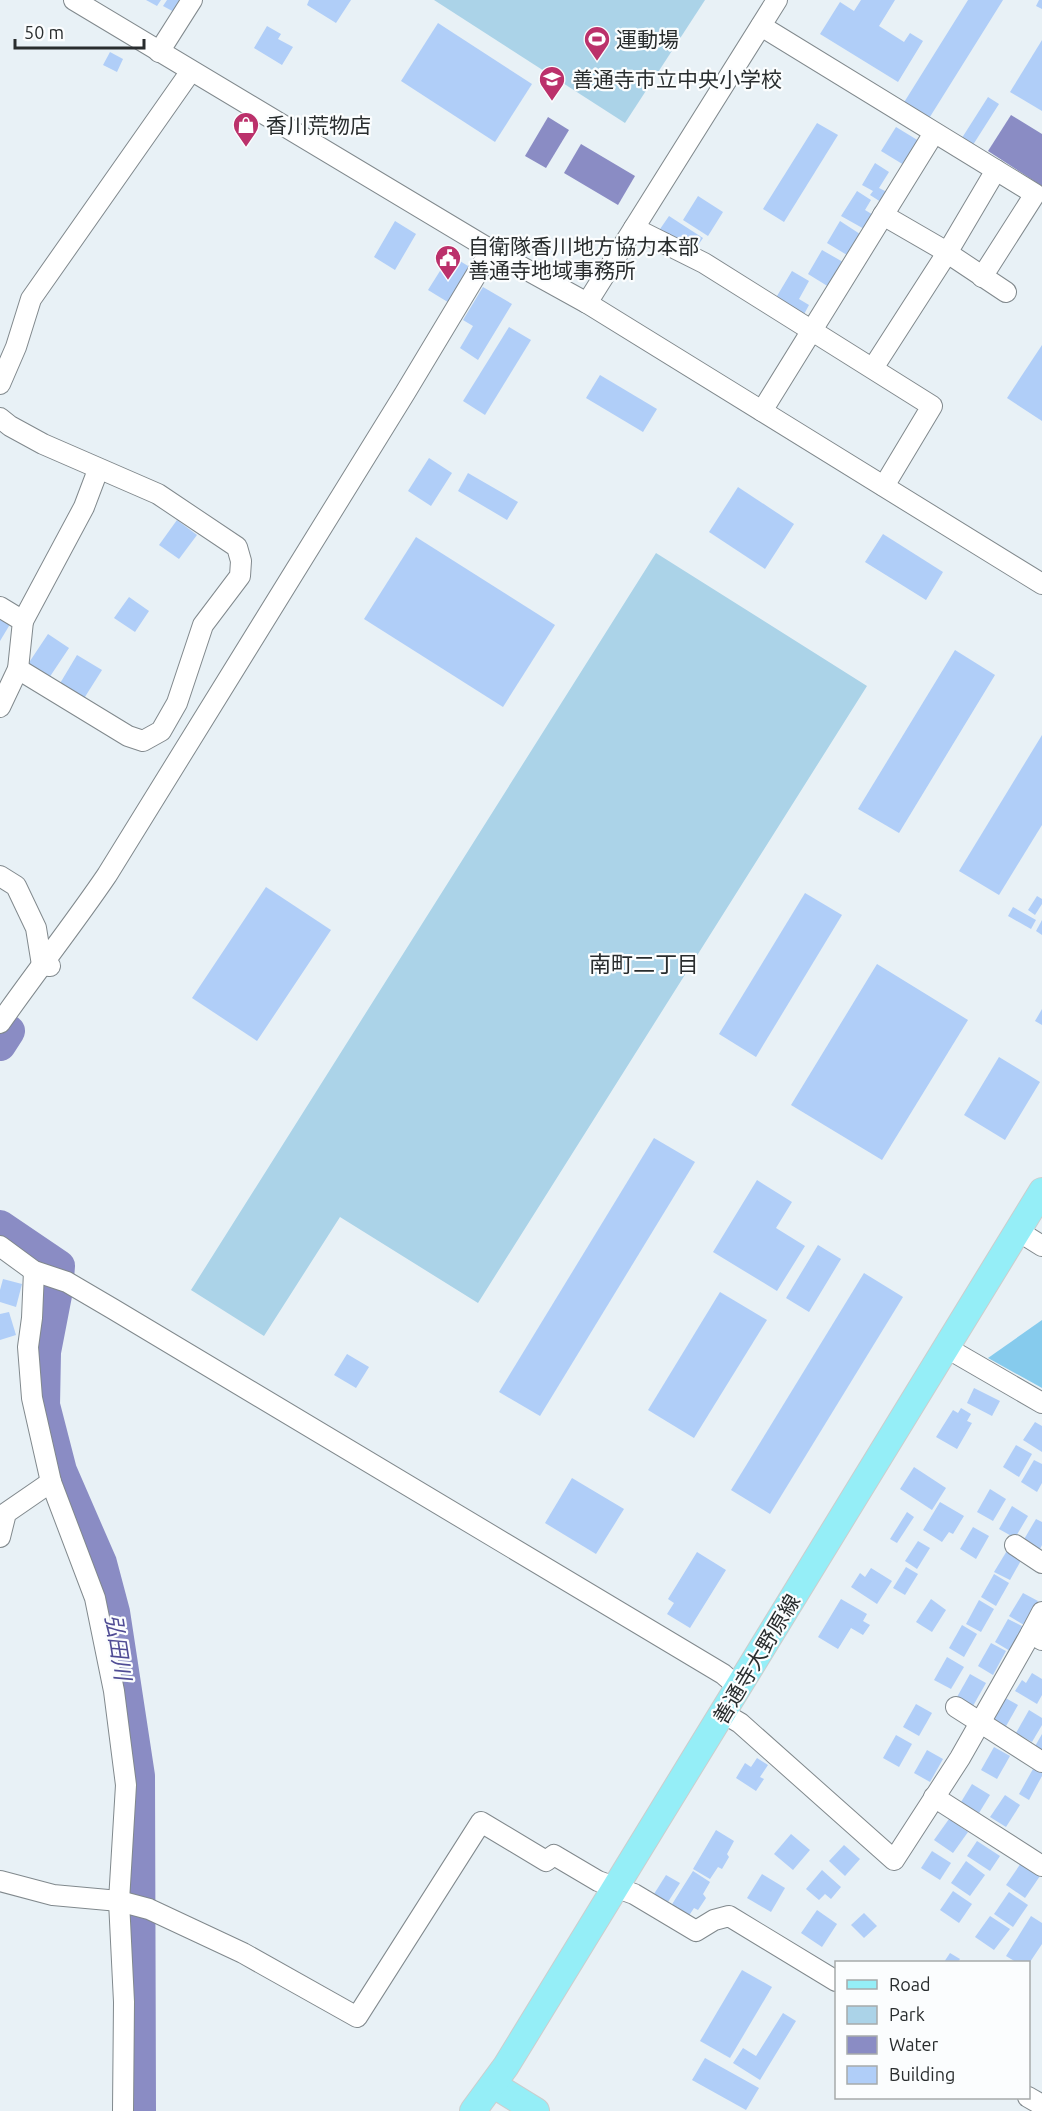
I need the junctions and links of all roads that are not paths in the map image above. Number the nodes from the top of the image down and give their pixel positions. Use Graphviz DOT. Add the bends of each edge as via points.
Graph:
graph roads {
  1 [pos="192,0"];
  2 [pos="777,0"];
  3 [pos="77,1"];
  4 [pos="760,26"];
  5 [pos="159,52"];
  6 [pos="191,71"];
  7 [pos="934,133"];
  8 [pos="996,170"];
  9 [pos="883,215"];
  10 [pos="634,228"];
  11 [pos="491,250"];
  12 [pos="947,253"];
  13 [pos="982,277"];
  14 [pos="1006,292"];
  15 [pos="587,303"];
  16 [pos="812,330"];
  17 [pos="873,368"];
  18 [pos="0,384"];
  19 [pos="762,411"];
  20 [pos="0,418"];
  21 [pos="98,470"];
  22 [pos="884,486"];
  23 [pos="1042,584"];
  24 [pos="0,607"];
  25 [pos="23,621"];
  26 [pos="18,669"];
  27 [pos="0,707"];
  28 [pos="0,876"];
  29 [pos="50,966"];
  30 [pos="0,1023"];
  31 [pos="1042,1191"];
  32 [pos="1018,1231"];
  33 [pos="0,1246"];
  34 [pos="1042,1246"];
  35 [pos="39,1273"];
  36 [pos="947,1348"];
  37 [pos="1042,1404"];
  38 [pos="51,1482"];
  39 [pos="0,1537"];
  40 [pos="1015,1545"];
  41 [pos="1042,1563"];
  42 [pos="1042,1612"];
  43 [pos="1037,1637"];
  44 [pos="738,1687"];
  45 [pos="956,1707"];
  46 [pos="723,1713"];
  47 [pos="980,1722"];
  48 [pos="1042,1762"];
  49 [pos="934,1797"];
  50 [pos="1042,1866"];
  51 [pos="0,1881"];
  52 [pos="616,1888"];
  53 [pos="133,1904"];
  54 [pos="835,1980"];
  55 [pos="494,2085"];
  56 [pos="123,2111"];
  57 [pos="473,2111"];
  58 [pos="536,2111"];
  1 -- 5 [label="street"];
  2 -- 4 [label="street"];
  3 -- 5 [label="street"];
  4 -- 7 [label="street"];
  4 -- 10 [label="street"];
  5 -- 6 [label="street"];
  6 -- 11 [label="street"];
  6 -- 18 [label="street" via="30,299"];
  7 -- 8 [label="street"];
  7 -- 9 [label="street"];
  8 -- 12 [label="street"];
  8 -- 13 [label="street" via="1035,194"];
  9 -- 12 [label="street"];
  9 -- 16 [label="street"];
  10 -- 15 [label="street"];
  10 -- 16 [label="street" via="704,263"];
  11 -- 15 [label="street"];
  11 -- 29 [label="street"];
  12 -- 13 [label="street"];
  12 -- 17 [label="street"];
  13 -- 14 [label="street"];
  15 -- 19 [label="street"];
  16 -- 17 [label="street"];
  16 -- 19 [label="street"];
  17 -- 22 [label="street" via="932,406"];
  19 -- 22 [label="street"];
  20 -- 21 [label="street"];
  21 -- 25 [label="street" via="84,507"];
  21 -- 26 [label="street" via="158,494 237,548 240,576 203,624 177,703 161,731 143,741 128,736"];
  22 -- 23 [label="street"];
  24 -- 25 [label="street"];
  25 -- 26 [label="street"];
  26 -- 27 [label="street"];
  28 -- 29 [label="street" via="16,886"];
  29 -- 30 [label="street"];
  31 -- 32 [label="main road, 善通寺大野原線"];
  32 -- 34 [label="street"];
  32 -- 36 [label="main road, 善通寺大野原線"];
  33 -- 35 [label="street"];
  35 -- 38 [label="street" via="28,1347 32,1398"];
  35 -- 44 [label="street" via="67,1281 723,1674"];
  36 -- 37 [label="street"];
  36 -- 44 [label="main road, 善通寺大野原線"];
  38 -- 39 [label="street" via="6,1513"];
  38 -- 53 [label="street" via="95,1598 114,1691 126,1785"];
  40 -- 41 [label="street"];
  42 -- 43 [label="street"];
  43 -- 47 [label="street"];
  44 -- 46 [label="main road, 善通寺大野原線"];
  45 -- 47 [label="street"];
  46 -- 49 [label="street" via="740,1723 894,1860"];
  46 -- 52 [label="main road, 善通寺大野原線"];
  47 -- 48 [label="street"];
  47 -- 49 [label="street"];
  49 -- 50 [label="street"];
  51 -- 53 [label="street" via="53,1895"];
  52 -- 53 [label="street" via="554,1855 546,1861 481,1822 357,2017 243,1953"];
  52 -- 54 [label="street" via="634,1894 696,1931 729,1916"];
  52 -- 55 [label="main road, 善通寺大野原線"];
  53 -- 56 [label="street" via="124,2002"];
  55 -- 57 [label="main road, 善通寺大野原線"];
  55 -- 58 [label="main road"];
}
